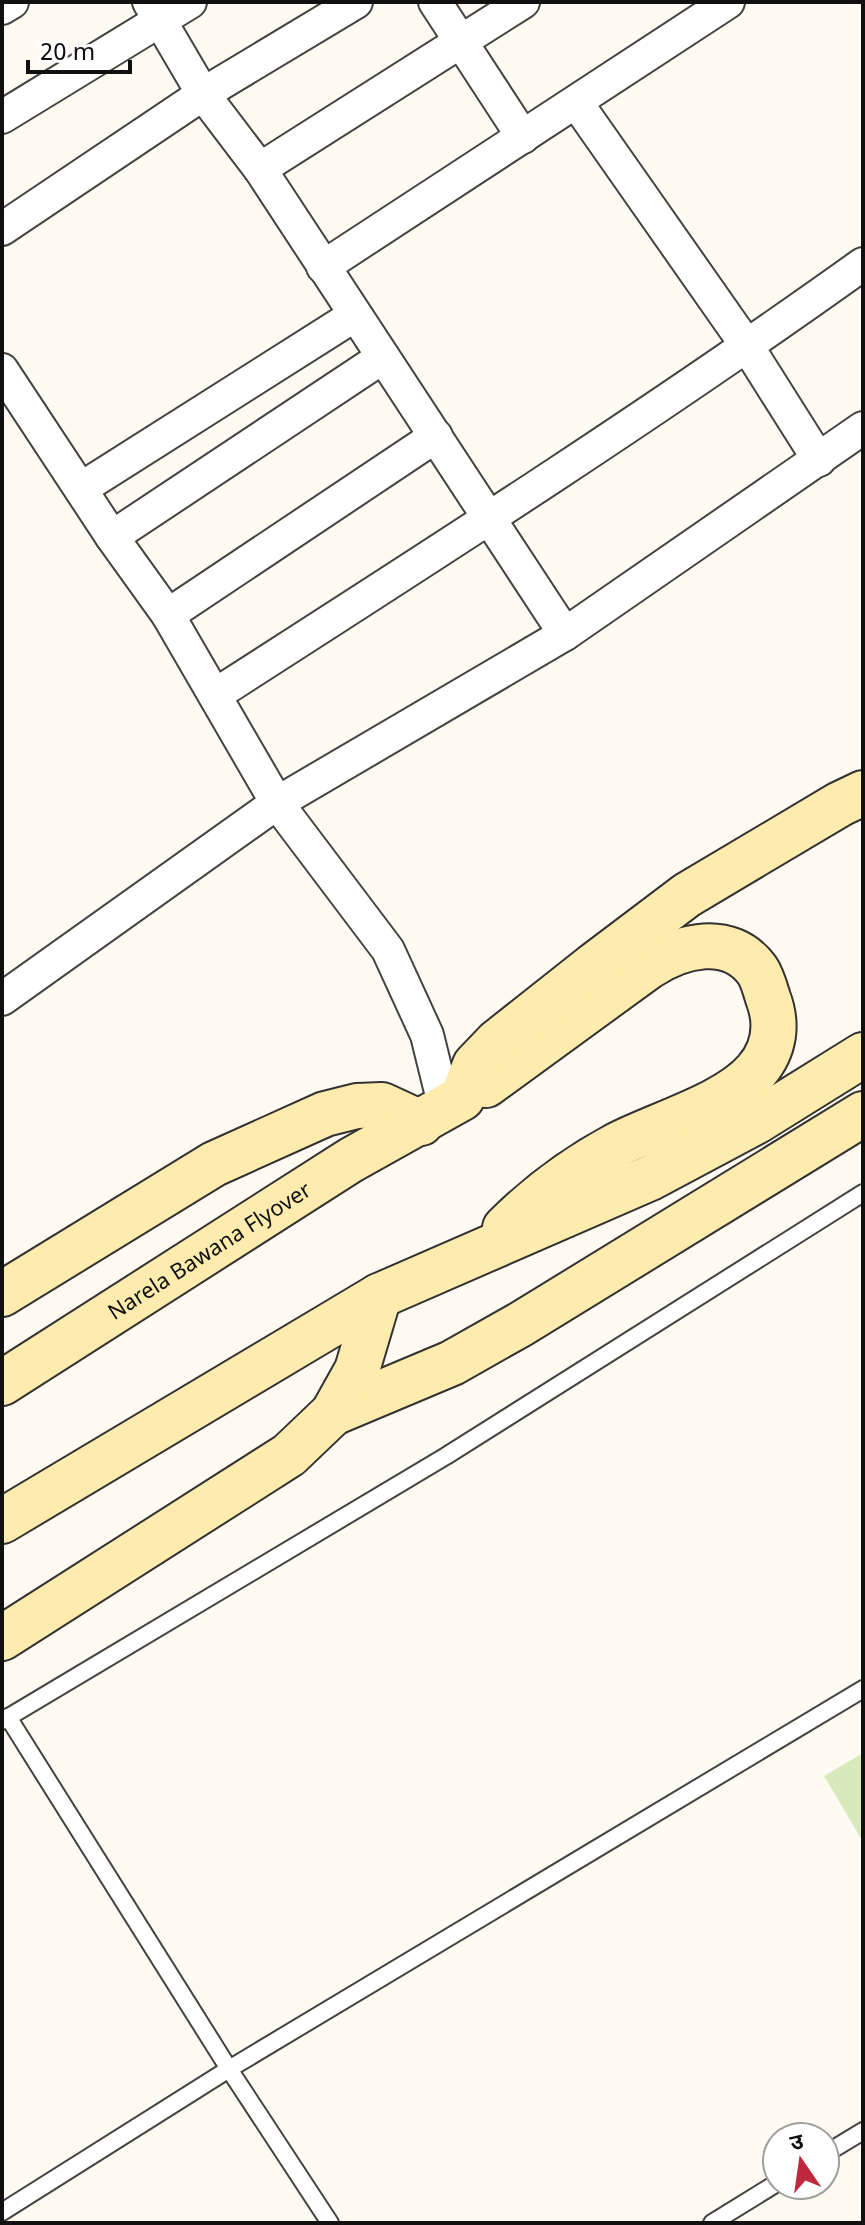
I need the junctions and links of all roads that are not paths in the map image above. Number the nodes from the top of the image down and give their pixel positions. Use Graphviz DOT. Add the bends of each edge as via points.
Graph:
graph roads {
  1 [pos="12,2"];
  2 [pos="190,2"];
  3 [pos="356,2"];
  4 [pos="435,2"];
  5 [pos="523,2"];
  6 [pos="2,8"];
  7 [pos="708,8"];
  8 [pos="155,11"];
  9 [pos="462,42"];
  10 [pos="203,94"];
  11 [pos="576,102"];
  12 [pos="2,117"];
  13 [pos="523,137"];
  14 [pos="260,169"];
  15 [pos="2,229"];
  16 [pos="863,264"];
  17 [pos="323,267"];
  18 [pos="355,315"];
  19 [pos="747,346"];
  20 [pos="383,357"];
  21 [pos="2,370"];
  22 [pos="863,428"];
  23 [pos="436,436"];
  24 [pos="819,460"];
  25 [pos="82,488"];
  26 [pos="491,518"];
  27 [pos="112,537"];
  28 [pos="168,615"];
  29 [pos="565,634"];
  30 [pos="215,695"];
  31 [pos="863,793"];
  32 [pos="277,803"];
  33 [pos="2,999"];
  34 [pos="863,1055"];
  35 [pos="443,1110"];
  36 [pos="863,1114"];
  37 [pos="863,1193"];
  38 [pos="484,1249"];
  39 [pos="2,1294"];
  40 [pos="379,1296"];
  41 [pos="2,1383"];
  42 [pos="333,1413"];
  43 [pos="2,1521"];
  44 [pos="2,1638"];
  45 [pos="863,1689"];
  46 [pos="5,1719"];
  47 [pos="229,2069"];
  48 [pos="863,2131"];
  49 [pos="841,2144"];
  50 [pos="761,2193"];
  51 [pos="2,2212"];
  52 [pos="330,2223"];
  53 [pos="712,2223"];
  1 -- 6 [label="street"];
  2 -- 8 [label="street"];
  3 -- 10 [label="street"];
  4 -- 9 [label="street"];
  5 -- 9 [label="street"];
  7 -- 11 [label="street"];
  8 -- 10 [label="street"];
  8 -- 12 [label="street"];
  9 -- 13 [label="street"];
  9 -- 14 [label="street"];
  10 -- 14 [label="street"];
  10 -- 15 [label="street"];
  11 -- 13 [label="street"];
  11 -- 19 [label="street"];
  13 -- 17 [label="street"];
  14 -- 17 [label="street"];
  16 -- 19 [label="street"];
  17 -- 18 [label="street"];
  18 -- 20 [label="street"];
  18 -- 25 [label="street"];
  19 -- 24 [label="street"];
  19 -- 26 [label="street"];
  20 -- 23 [label="street"];
  20 -- 27 [label="street"];
  21 -- 25 [label="street"];
  22 -- 24 [label="street"];
  23 -- 26 [label="street"];
  23 -- 28 [label="street"];
  24 -- 29 [label="street"];
  25 -- 27 [label="street"];
  26 -- 29 [label="street"];
  26 -- 30 [label="street"];
  27 -- 28 [label="street"];
  28 -- 30 [label="street"];
  29 -- 32 [label="street"];
  30 -- 32 [label="street"];
  31 -- 35 [label="main road" via="687,895 497,1042"];
  32 -- 33 [label="street"];
  32 -- 35 [label="street" via="388,950 427,1035"];
  34 -- 38 [label="main road" via="757,1121 650,1178"];
  35 -- 38 [label="main road, Narela Bawana Flyover" via="504,1075 669,953 692,947 734,950 759,972 774,1011 769,1052 755,1072 729,1092 616,1146 551,1187"];
  35 -- 39 [label="main road" via="382,1105 325,1114 214,1164"];
  35 -- 41 [label="main road, Narela Bawana Flyover" via="351,1160"];
  36 -- 42 [label="main road" via="452,1363"];
  37 -- 46 [label="lane" via="446,1456"];
  38 -- 40 [label="main road"];
  40 -- 42 [label="main road" via="357,1370"];
  40 -- 43 [label="main road"];
  42 -- 44 [label="main road" via="289,1455"];
  45 -- 47 [label="lane"];
  46 -- 47 [label="lane"];
  47 -- 51 [label="lane"];
  47 -- 52 [label="lane"];
  48 -- 49 [label="lane"];
  50 -- 53 [label="lane"];
}
